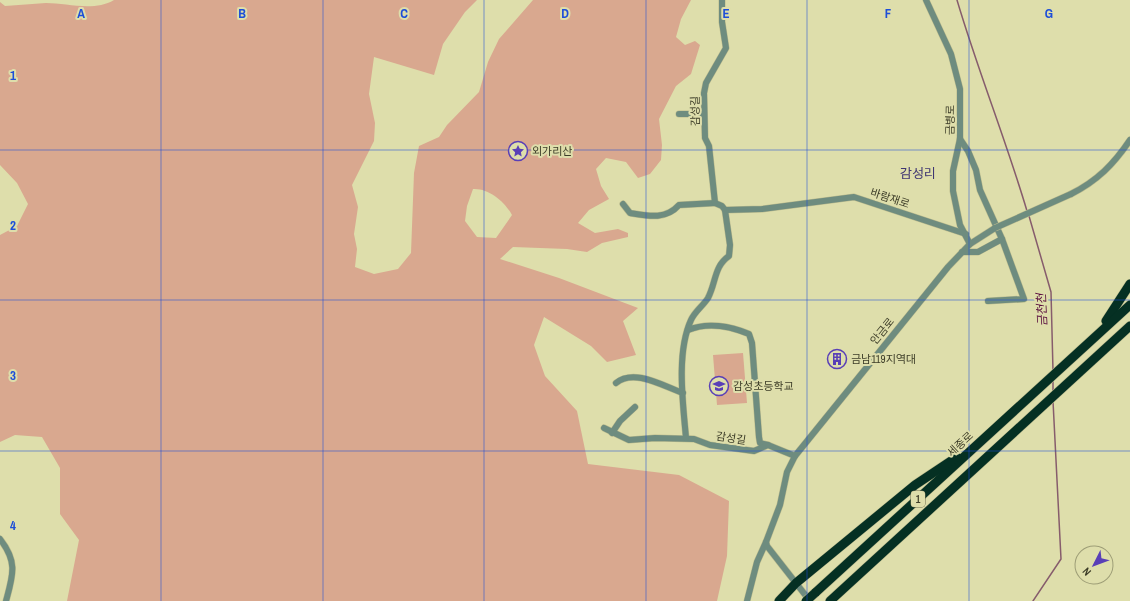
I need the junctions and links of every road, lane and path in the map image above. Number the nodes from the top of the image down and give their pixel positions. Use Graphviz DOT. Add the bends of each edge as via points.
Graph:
graph roads {
  1 [pos="722,0"];
  2 [pos="926,0"];
  3 [pos="679,114"];
  4 [pos="704,114"];
  5 [pos="960,139"];
  6 [pos="1130,140"];
  7 [pos="715,203"];
  8 [pos="623,204"];
  9 [pos="725,210"];
  10 [pos="966,234"];
  11 [pos="1002,239"];
  12 [pos="970,244"];
  13 [pos="962,252"];
  14 [pos="1130,284"];
  15 [pos="988,301"];
  16 [pos="1130,305"];
  17 [pos="1130,327"];
  18 [pos="688,330"];
  19 [pos="1093,337"];
  20 [pos="616,383"];
  21 [pos="683,393"];
  22 [pos="635,407"];
  23 [pos="604,428"];
  24 [pos="612,433"];
  25 [pos="686,438"];
  26 [pos="982,440"];
  27 [pos="768,445"];
  28 [pos="795,456"];
  29 [pos="0,539"];
  30 [pos="766,542"];
  31 [pos="796,583"];
  32 [pos="813,597"];
  33 [pos="6,601"];
  34 [pos="747,601"];
  35 [pos="779,601"];
  36 [pos="806,601"];
  37 [pos="830,601"];
  1 -- 4 [label="street, 감성길" via="726,48 706,83"];
  2 -- 5 [label="street, 금병로" via="951,54 956,71 960,89"];
  3 -- 4 [label="street"];
  4 -- 7 [label="street, 감성길" via="705,138 710,146"];
  5 -- 10 [label="street, 금병로" via="953,171 953,191 960,225"];
  5 -- 11 [label="street"];
  6 -- 12 [label="street, 안금로, bridge" via="1112,165 1092,183 995,228"];
  7 -- 8 [label="street" via="679,205 670,214 650,216 630,213"];
  7 -- 9 [label="street"];
  9 -- 10 [label="street, 바람재로" via="805,204 854,197"];
  9 -- 18 [label="street" via="729,256 721,261 708,298 695,313"];
  10 -- 12 [label="street, 금병로"];
  11 -- 13 [label="street" via="978,252"];
  11 -- 15 [label="street" via="1024,299"];
  12 -- 13 [label="street, 안금로"];
  13 -- 28 [label="street, 안금로"];
  14 -- 19 [label="highway, 1"];
  16 -- 19 [label="highway, 세종로"];
  17 -- 37 [label="highway, 1"];
  18 -- 21 [label="street" via="684,348"];
  18 -- 27 [label="street" via="702,326 722,326 749,334 752,343 760,443"];
  19 -- 26 [label="highway, 세종로 / 1"];
  20 -- 21 [label="street" via="622,378 635,376"];
  21 -- 25 [label="street"];
  22 -- 24 [label="street"];
  23 -- 24 [label="street, 감성길"];
  24 -- 25 [label="street, 감성길" via="629,440"];
  25 -- 27 [label="street, 감성길" via="694,438 710,446 741,450 754,451"];
  26 -- 31 [label="highway" via="915,485"];
  26 -- 32 [label="highway, 세종로 / 1"];
  27 -- 28 [label="street"];
  28 -- 30 [label="street, 안금로" via="787,472 780,505"];
  29 -- 33 [label="street" via="13,565"];
  30 -- 31 [label="street"];
  30 -- 34 [label="street, 안금로" via="757,562"];
  31 -- 32 [label="street"];
  31 -- 35 [label="highway"];
  32 -- 36 [label="highway, 세종로 / 1, bridge"];
}
